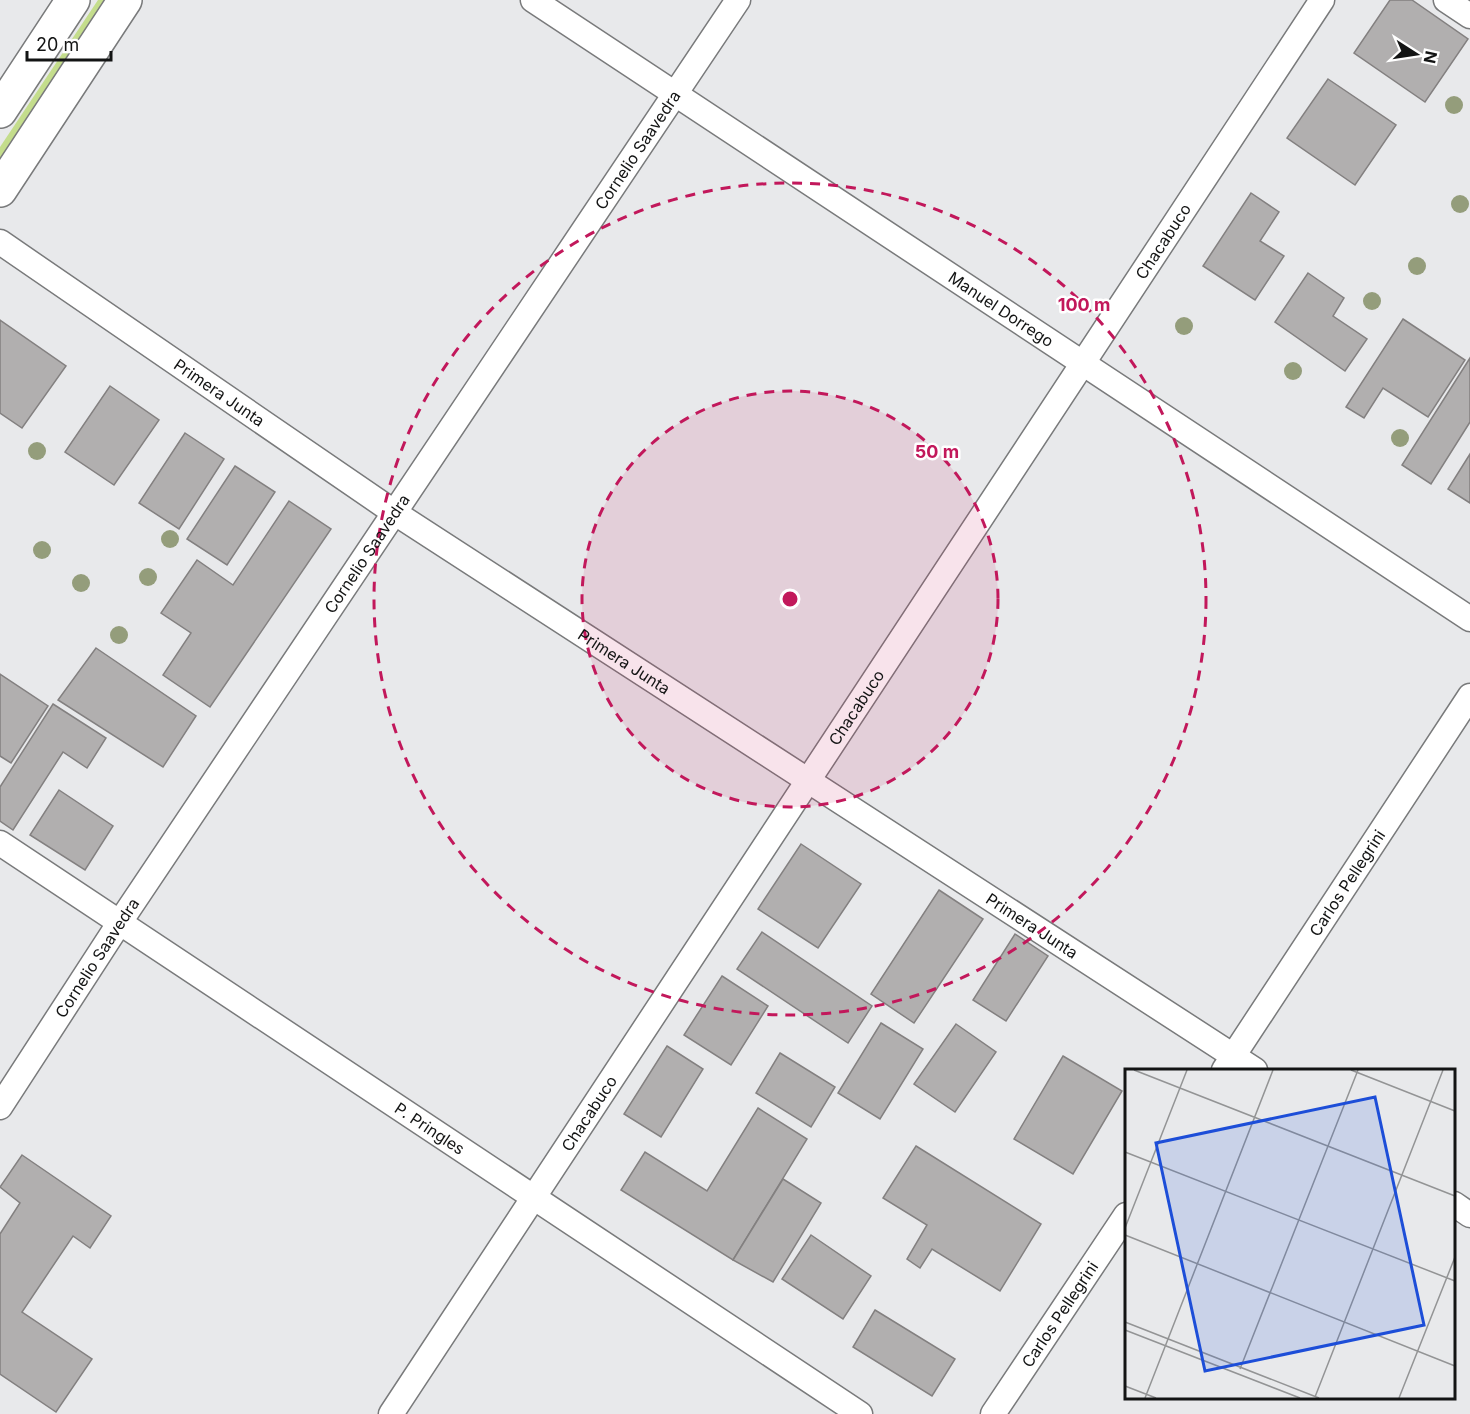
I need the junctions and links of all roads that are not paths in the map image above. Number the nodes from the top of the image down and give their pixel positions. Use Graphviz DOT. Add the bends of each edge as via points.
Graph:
graph roads {
  1 [pos="73,0"];
  2 [pos="125,0"];
  3 [pos="533,0"];
  4 [pos="738,0"];
  5 [pos="1322,0"];
  6 [pos="1446,0"];
  7 [pos="1470,16"];
  8 [pos="676,94"];
  9 [pos="0,111"];
  10 [pos="0,190"];
  11 [pos="0,242"];
  12 [pos="1084,363"];
  13 [pos="395,513"];
  14 [pos="1470,619"];
  15 [pos="1470,696"];
  16 [pos="808,783"];
  17 [pos="0,843"];
  18 [pos="120,922"];
  19 [pos="1228,1063"];
  20 [pos="1248,1069"];
  21 [pos="0,1107"];
  22 [pos="532,1198"];
  23 [pos="1455,1205"];
  24 [pos="1470,1215"];
  25 [pos="1125,1216"];
  26 [pos="391,1414"];
  27 [pos="860,1414"];
  28 [pos="993,1414"];
  1 -- 9 [label="main road"];
  2 -- 10 [label="main road"];
  3 -- 8 [label="street, Manuel Dorrego"];
  4 -- 8 [label="street, Cornelio Saavedra"];
  5 -- 12 [label="street, Chacabuco"];
  6 -- 7 [label="street"];
  8 -- 12 [label="street, Manuel Dorrego"];
  8 -- 13 [label="street, Cornelio Saavedra"];
  11 -- 13 [label="street, Primera Junta"];
  12 -- 14 [label="street, Manuel Dorrego"];
  12 -- 16 [label="street, Chacabuco"];
  13 -- 16 [label="street, Primera Junta"];
  13 -- 18 [label="street, Cornelio Saavedra"];
  15 -- 19 [label="street, Carlos Pellegrini"];
  16 -- 19 [label="street, Primera Junta"];
  16 -- 22 [label="street, Chacabuco"];
  17 -- 18 [label="street, P. Pringles"];
  18 -- 21 [label="street, Cornelio Saavedra"];
  18 -- 22 [label="street, P. Pringles"];
  19 -- 20 [label="street, Primera Junta"];
  22 -- 26 [label="street, Chacabuco"];
  22 -- 27 [label="street, P. Pringles"];
  23 -- 24 [label="street"];
  25 -- 28 [label="street, Carlos Pellegrini"];
}
